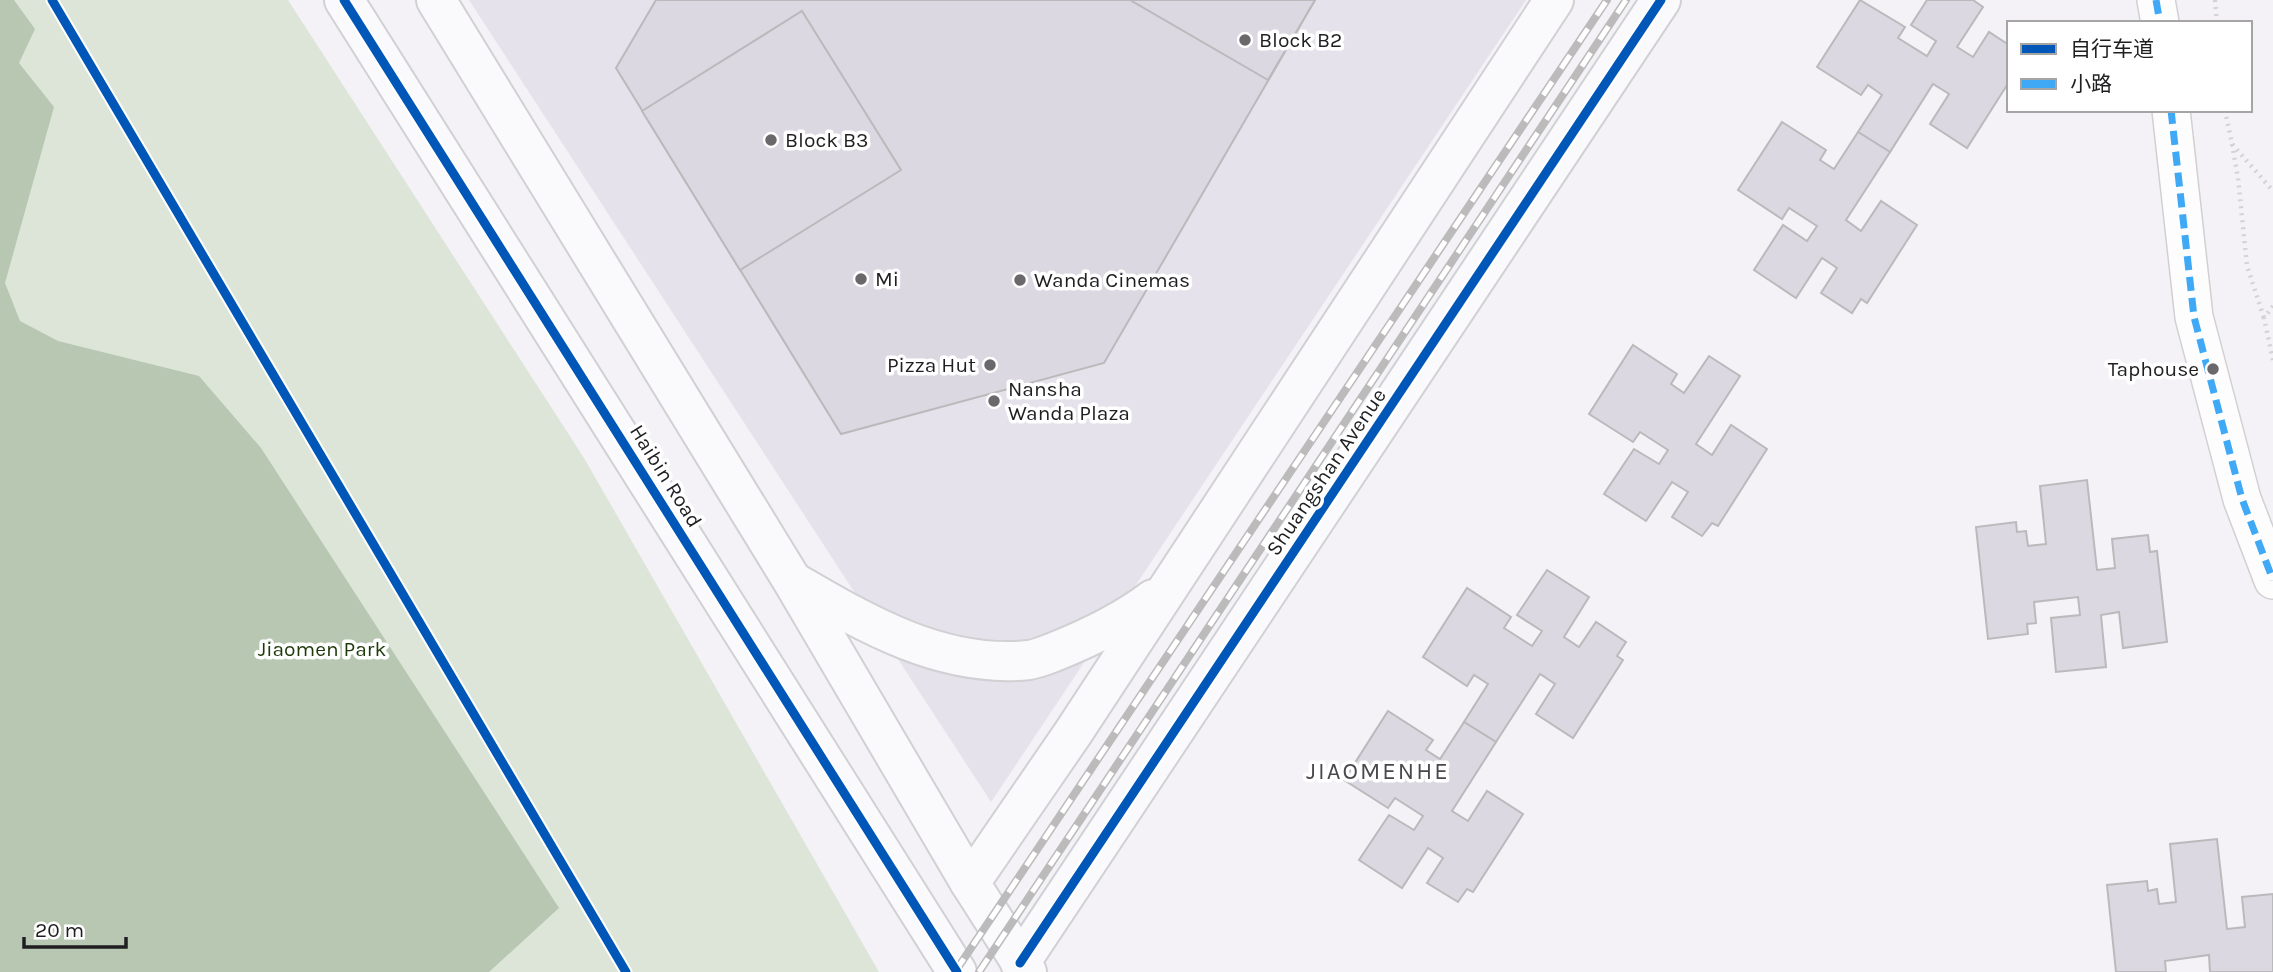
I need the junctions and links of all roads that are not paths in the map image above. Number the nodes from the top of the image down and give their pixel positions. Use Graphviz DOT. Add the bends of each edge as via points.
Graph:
graph roads {
  1 [pos="344,0"];
  2 [pos="436,0"];
  3 [pos="1554,0"];
  4 [pos="1661,0"];
  5 [pos="2157,0"];
  6 [pos="2160,21"];
  7 [pos="2171,112"];
  8 [pos="2273,580"];
  9 [pos="793,582"];
  10 [pos="1168,587"];
  11 [pos="970,883"];
  12 [pos="1024,967"];
  13 [pos="957,972"];
  1 -- 13 [label="street, Haibin Road"];
  2 -- 9 [label="street"];
  3 -- 10 [label="street"];
  4 -- 12 [label="street, Shuangshan Avenue"];
  5 -- 6 [label="street"];
  7 -- 8 [label="street" via="2194,317 2242,499"];
  9 -- 10 [label="street" via="860,621 917,645 980,660 1031,660 1082,641 1133,614"];
  9 -- 11 [label="street"];
  10 -- 11 [label="street"];
  11 -- 12 [label="street"];
}
